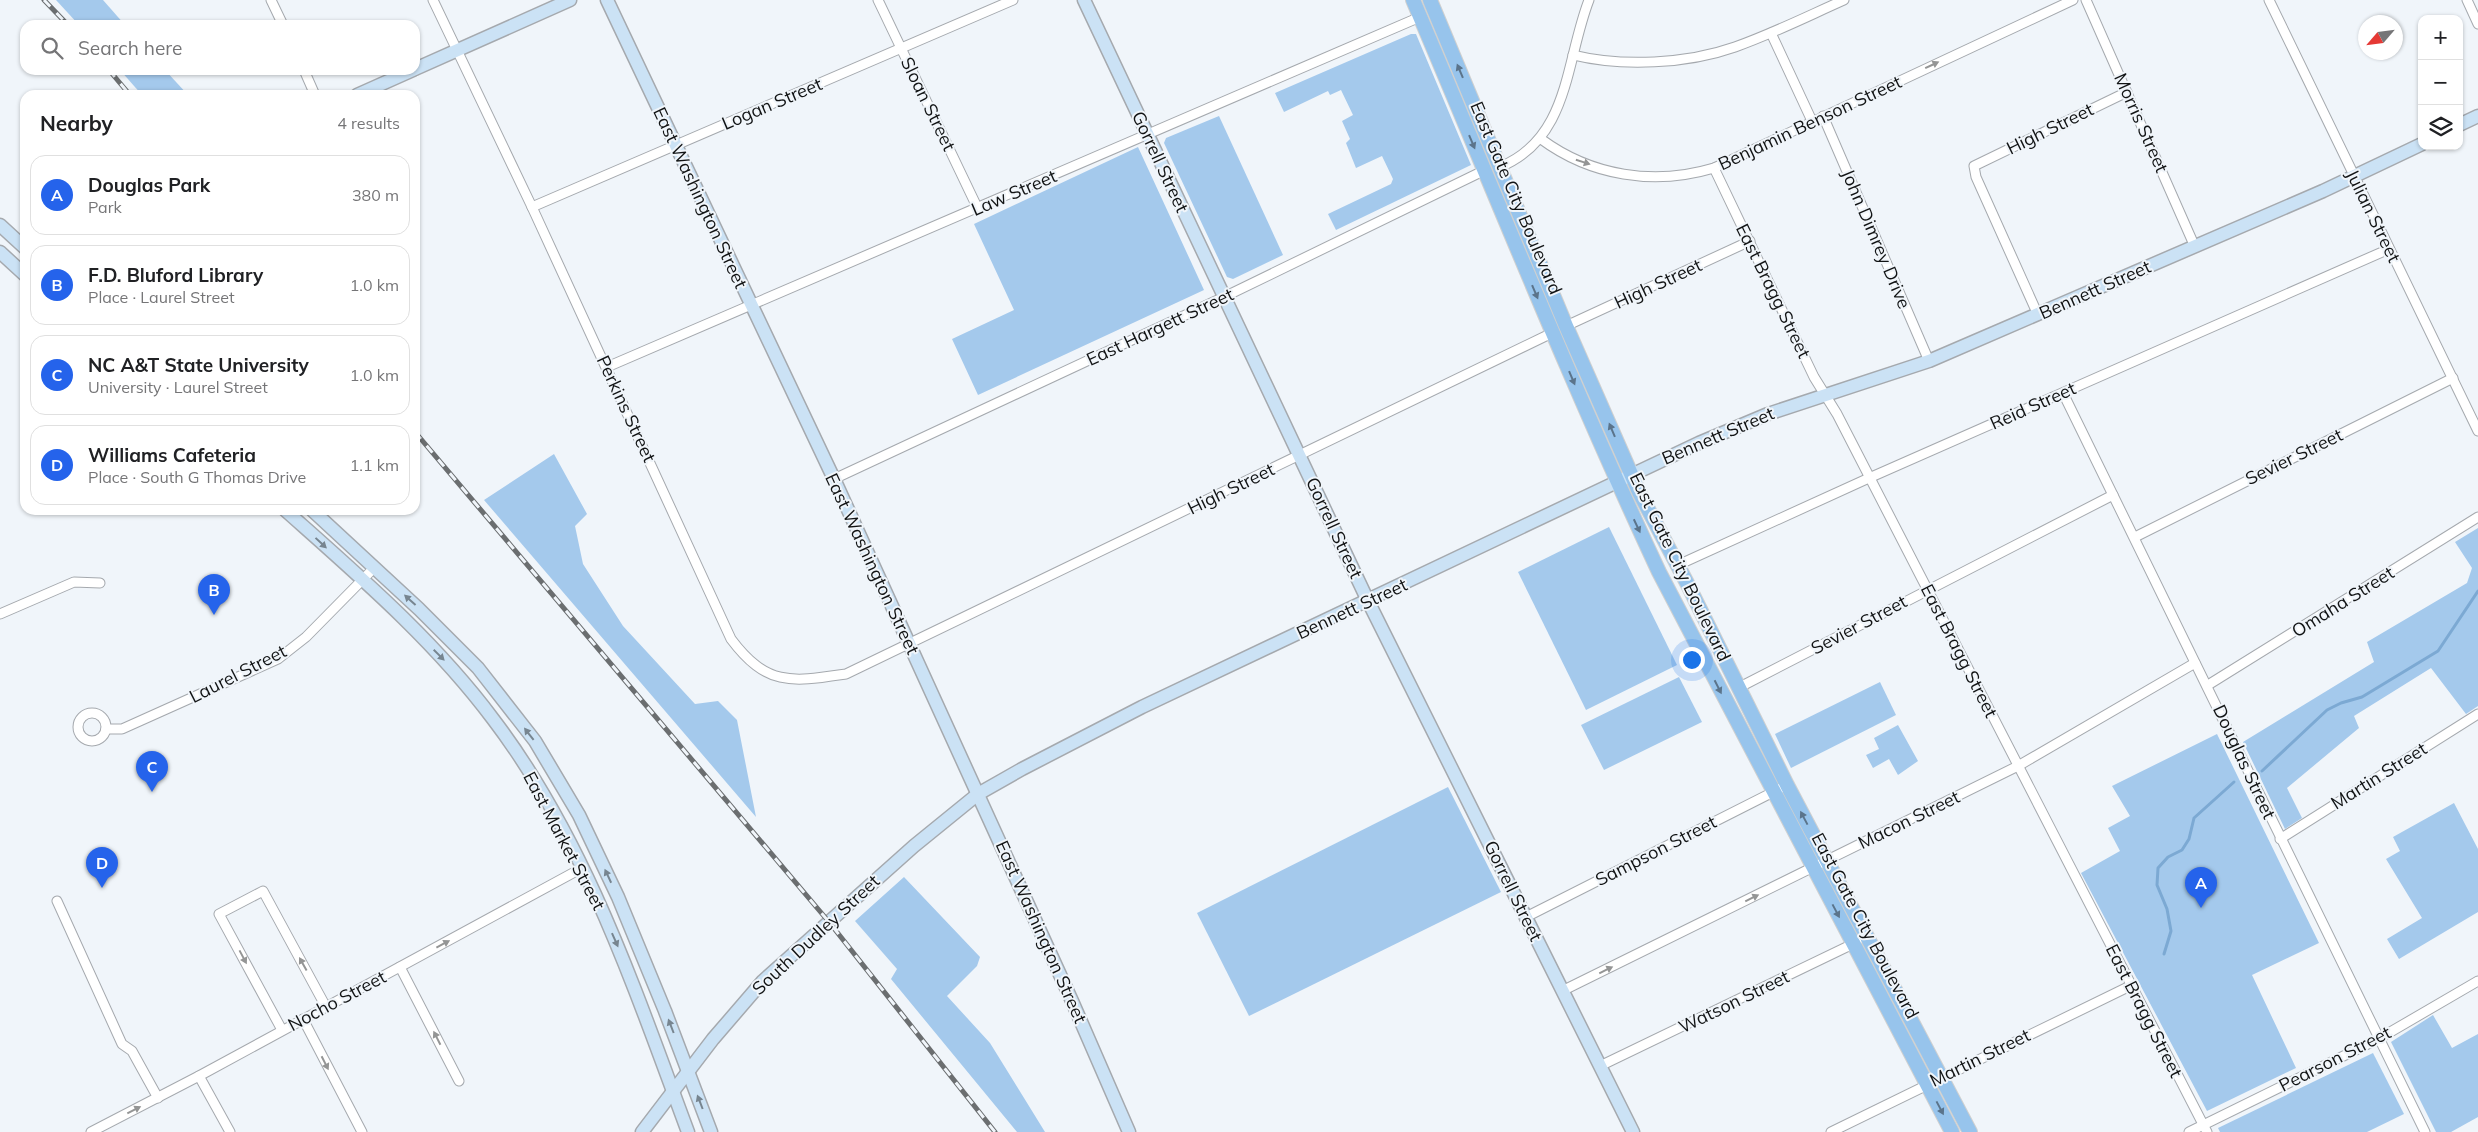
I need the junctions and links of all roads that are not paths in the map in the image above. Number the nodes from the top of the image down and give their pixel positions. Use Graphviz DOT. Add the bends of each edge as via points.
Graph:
graph roads {
  1 [pos="271,0"];
  2 [pos="433,0"];
  3 [pos="570,0"];
  4 [pos="607,0"];
  5 [pos="878,0"];
  6 [pos="1013,0"];
  7 [pos="1084,0"];
  8 [pos="1413,0"];
  9 [pos="1430,0"];
  10 [pos="1588,0"];
  11 [pos="1844,0"];
  12 [pos="2073,0"];
  13 [pos="2086,0"];
  14 [pos="2269,0"];
  15 [pos="2467,0"];
  16 [pos="1420,17"];
  17 [pos="281,20"];
  18 [pos="2478,24"];
  19 [pos="1771,33"];
  20 [pos="901,48"];
  21 [pos="457,50"];
  22 [pos="1573,55"];
  23 [pos="420,66"];
  24 [pos="306,75"];
  25 [pos="401,75"];
  26 [pos="313,90"];
  27 [pos="368,90"];
  28 [pos="2127,92"];
  29 [pos="1823,116"];
  30 [pos="2478,116"];
  31 [pos="1812,121"];
  32 [pos="2463,124"];
  33 [pos="1147,136"];
  34 [pos="1541,139"];
  35 [pos="676,146"];
  36 [pos="2418,146"];
  37 [pos="1500,167"];
  38 [pos="1714,168"];
  39 [pos="1484,171"];
  40 [pos="2354,178"];
  41 [pos="532,208"];
  42 [pos="978,209"];
  43 [pos="0,225"];
  44 [pos="1750,241"];
  45 [pos="20,244"];
  46 [pos="2195,247"];
  47 [pos="2389,249"];
  48 [pos="20,251"];
  49 [pos="3,258"];
  50 [pos="20,271"];
  51 [pos="1224,297"];
  52 [pos="750,305"];
  53 [pos="2038,315"];
  54 [pos="1566,326"];
  55 [pos="1552,333"];
  56 [pos="1929,362"];
  57 [pos="607,367"];
  58 [pos="2453,378"];
  59 [pos="2063,393"];
  60 [pos="1825,396"];
  61 [pos="2478,431"];
  62 [pos="1300,456"];
  63 [pos="1631,475"];
  64 [pos="1869,478"];
  65 [pos="834,480"];
  66 [pos="1617,482"];
  67 [pos="2114,495"];
  68 [pos="290,515"];
  69 [pos="317,515"];
  70 [pos="2478,517"];
  71 [pos="2135,537"];
  72 [pos="1678,565"];
  73 [pos="374,568"];
  74 [pos="361,580"];
  75 [pos="100,583"];
  76 [pos="1928,589"];
  77 [pos="1368,601"];
  78 [pos="0,614"];
  79 [pos="909,643"];
  80 [pos="2195,663"];
  81 [pos="2208,685"];
  82 [pos="1738,688"];
  83 [pos="2478,714"];
  84 [pos="106,729"];
  85 [pos="2018,766"];
  86 [pos="1787,785"];
  87 [pos="1773,792"];
  88 [pos="978,794"];
  89 [pos="2280,839"];
  90 [pos="1827,861"];
  91 [pos="582,868"];
  92 [pos="1813,868"];
  93 [pos="57,901"];
  94 [pos="1526,917"];
  95 [pos="1867,937"];
  96 [pos="1854,944"];
  97 [pos="400,967"];
  98 [pos="2478,981"];
  99 [pos="2130,986"];
  100 [pos="1562,991"];
  101 [pos="326,1007"];
  102 [pos="303,1019"];
  103 [pos="282,1030"];
  104 [pos="2380,1038"];
  105 [pos="1600,1066"];
  106 [pos="688,1072"];
  107 [pos="199,1076"];
  108 [pos="1941,1078"];
  109 [pos="459,1081"];
  110 [pos="1927,1084"];
  111 [pos="673,1093"];
  112 [pos="158,1098"];
  113 [pos="2205,1129"];
  114 [pos="91,1132"];
  115 [pos="230,1132"];
  116 [pos="362,1132"];
  117 [pos="642,1132"];
  118 [pos="688,1132"];
  119 [pos="711,1132"];
  120 [pos="1129,1132"];
  121 [pos="1633,1132"];
  122 [pos="1831,1132"];
  123 [pos="1952,1132"];
  124 [pos="1970,1132"];
  125 [pos="2189,1132"];
  126 [pos="2425,1132"];
  1 -- 17 [label="street"];
  2 -- 21 [label="street, Perkins Street"];
  3 -- 21 [label="street"];
  4 -- 35 [label="street, East Washington Street"];
  5 -- 20 [label="street, Sloan Street"];
  6 -- 20 [label="street, Logan Street"];
  7 -- 33 [label="street, Gorrell Street"];
  8 -- 16 [label="main road, East Gate City Boulevard"];
  37 -- 9 [label="main road, East Gate City Boulevard, one-way"];
  10 -- 22 [label="street"];
  11 -- 19 [label="street"];
  29 -- 12 [label="street, Benjamin Benson Street, one-way"];
  13 -- 28 [label="street, Morris Street"];
  14 -- 40 [label="street, Julian Street"];
  15 -- 18 [label="street"];
  16 -- 33 [label="street, Law Street"];
  16 -- 39 [label="main road, East Gate City Boulevard, one-way"];
  19 -- 22 [label="street" via="1734,48 1651,63 1598,61"];
  19 -- 31 [label="street"];
  20 -- 35 [label="street, Logan Street"];
  20 -- 42 [label="street, Sloan Street"];
  21 -- 23 [label="street"];
  21 -- 41 [label="street, Perkins Street"];
  22 -- 34 [label="street" via="1554,115"];
  24 -- 26 [label="street"];
  25 -- 27 [label="street"];
  28 -- 46 [label="street, Morris Street"];
  28 -- 53 [label="street, High Street" via="1974,166 1976,177"];
  29 -- 31 [label="street, Benjamin Benson Street"];
  29 -- 56 [label="street, John Dimrey Drive"];
  30 -- 32 [label="street"];
  31 -- 38 [label="street, Benjamin Benson Street"];
  33 -- 42 [label="street, Law Street"];
  33 -- 51 [label="street, Gorrell Street"];
  34 -- 37 [label="street" via="1522,156"];
  34 -- 38 [label="street, Benjamin Benson Street, one-way" via="1565,156 1614,172 1671,178"];
  35 -- 41 [label="street, Logan Street"];
  35 -- 52 [label="street, East Washington Street"];
  36 -- 40 [label="street, Bennett Street"];
  37 -- 54 [label="main road, East Gate City Boulevard"];
  38 -- 44 [label="street, East Bragg Street"];
  39 -- 51 [label="street, East Hargett Street"];
  39 -- 55 [label="main road, East Gate City Boulevard, one-way"];
  40 -- 46 [label="street, Bennett Street"];
  40 -- 47 [label="street, Julian Street"];
  41 -- 57 [label="street, Perkins Street"];
  42 -- 52 [label="street, Law Street"];
  43 -- 45 [label="street"];
  44 -- 54 [label="street, High Street"];
  44 -- 60 [label="street, East Bragg Street"];
  46 -- 53 [label="street, Bennett Street"];
  47 -- 58 [label="street, Julian Street"];
  47 -- 59 [label="street, Reid Street"];
  48 -- 49 [label="street"];
  49 -- 50 [label="street"];
  51 -- 62 [label="street, Gorrell Street"];
  51 -- 65 [label="street, East Hargett Street"];
  52 -- 57 [label="street, Law Street"];
  52 -- 65 [label="street, East Washington Street"];
  53 -- 56 [label="street, Bennett Street"];
  63 -- 54 [label="main road, East Gate City Boulevard, one-way"];
  55 -- 62 [label="street, High Street"];
  55 -- 66 [label="main road, East Gate City Boulevard, one-way"];
  56 -- 60 [label="street, Bennett Street"];
  57 -- 79 [label="street, Perkins Street" via="731,639 745,657 759,668 800,681 846,674"];
  58 -- 61 [label="street, Julian Street"];
  58 -- 71 [label="street, Sevier Street"];
  59 -- 64 [label="street, Reid Street"];
  59 -- 67 [label="street, Douglas Street"];
  60 -- 63 [label="street, Bennett Street" via="1731,429"];
  60 -- 64 [label="street, East Bragg Street"];
  62 -- 77 [label="street, Gorrell Street"];
  62 -- 79 [label="street, High Street"];
  63 -- 66 [label="street, Bennett Street"];
  63 -- 72 [label="main road, East Gate City Boulevard"];
  64 -- 72 [label="street, Reid Street"];
  64 -- 76 [label="street, East Bragg Street"];
  65 -- 79 [label="street, East Washington Street"];
  66 -- 77 [label="street, Bennett Street"];
  66 -- 87 [label="main road, East Gate City Boulevard, one-way" via="1659,572"];
  67 -- 71 [label="street, Douglas Street"];
  67 -- 76 [label="street, Sevier Street"];
  68 -- 74 [label="street, East Market Street, one-way"];
  69 -- 73 [label="street, East Market Street"];
  70 -- 81 [label="street, Omaha Street"];
  71 -- 80 [label="street, Douglas Street"];
  72 -- 82 [label="main road, East Gate City Boulevard"];
  73 -- 74 [label="street, Laurel Street"];
  106 -- 73 [label="street, East Market Street, one-way" via="616,892 579,815 535,741 478,668"];
  74 -- 84 [label="street, Laurel Street" via="308,635 278,659 122,730"];
  74 -- 91 [label="street, East Market Street, one-way" via="450,666 494,720 545,797"];
  75 -- 78 [label="street" via="74,582"];
  76 -- 82 [label="street, Sevier Street"];
  76 -- 85 [label="street, East Bragg Street"];
  77 -- 88 [label="street, Bennett Street" via="1142,707"];
  77 -- 94 [label="street, Gorrell Street"];
  79 -- 88 [label="street, East Washington Street"];
  80 -- 81 [label="street, Douglas Street"];
  80 -- 85 [label="street, Macon Street"];
  81 -- 89 [label="street, Douglas Street"];
  82 -- 86 [label="main road, East Gate City Boulevard"];
  83 -- 89 [label="street, Martin Street"];
  85 -- 90 [label="street, Macon Street"];
  85 -- 99 [label="street, East Bragg Street"];
  86 -- 87 [label="street, Sampson Street"];
  90 -- 86 [label="main road, East Gate City Boulevard, one-way"];
  87 -- 92 [label="main road, East Gate City Boulevard"];
  87 -- 94 [label="street, Sampson Street"];
  88 -- 106 [label="street, South Dudley Street" via="914,846 763,981"];
  88 -- 120 [label="street, East Washington Street"];
  89 -- 104 [label="street, Douglas Street"];
  90 -- 92 [label="street, Macon Street"];
  90 -- 95 [label="main road, East Gate City Boulevard"];
  97 -- 91 [label="street, Nocho Street, one-way"];
  91 -- 111 [label="street, East Market Street, one-way" via="620,952"];
  92 -- 96 [label="main road, East Gate City Boulevard, one-way"];
  100 -- 92 [label="street, Macon Street, one-way"];
  93 -- 112 [label="street" via="122,1044 132,1051"];
  94 -- 100 [label="street, Gorrell Street"];
  95 -- 96 [label="street, Watson Street"];
  95 -- 108 [label="main road, East Gate City Boulevard"];
  96 -- 105 [label="street, Watson Street"];
  96 -- 110 [label="main road, East Gate City Boulevard"];
  97 -- 101 [label="street, Nocho Street"];
  109 -- 97 [label="street, one-way"];
  98 -- 104 [label="street, Pearson Street"];
  99 -- 108 [label="street, Martin Street"];
  99 -- 113 [label="street, East Bragg Street"];
  100 -- 105 [label="street, Gorrell Street"];
  101 -- 102 [label="street, Nocho Street"];
  101 -- 103 [label="street, one-way" via="263,891 220,914"];
  102 -- 103 [label="street, Nocho Street"];
  102 -- 116 [label="street, one-way"];
  103 -- 107 [label="street, Nocho Street"];
  104 -- 113 [label="street, Pearson Street"];
  104 -- 126 [label="street, Douglas Street"];
  105 -- 121 [label="street, Gorrell Street"];
  106 -- 111 [label="street, South Dudley Street"];
  119 -- 106 [label="street, East Market Street, one-way"];
  107 -- 112 [label="street, Nocho Street"];
  107 -- 115 [label="street"];
  108 -- 110 [label="street, Martin Street"];
  108 -- 124 [label="main road, East Gate City Boulevard"];
  110 -- 122 [label="street, Martin Street"];
  110 -- 123 [label="main road, East Gate City Boulevard, one-way"];
  111 -- 117 [label="street, South Dudley Street"];
  111 -- 118 [label="street, East Market Street"];
  114 -- 112 [label="street, Nocho Street, one-way"];
  113 -- 125 [label="street, Pearson Street"];
}
